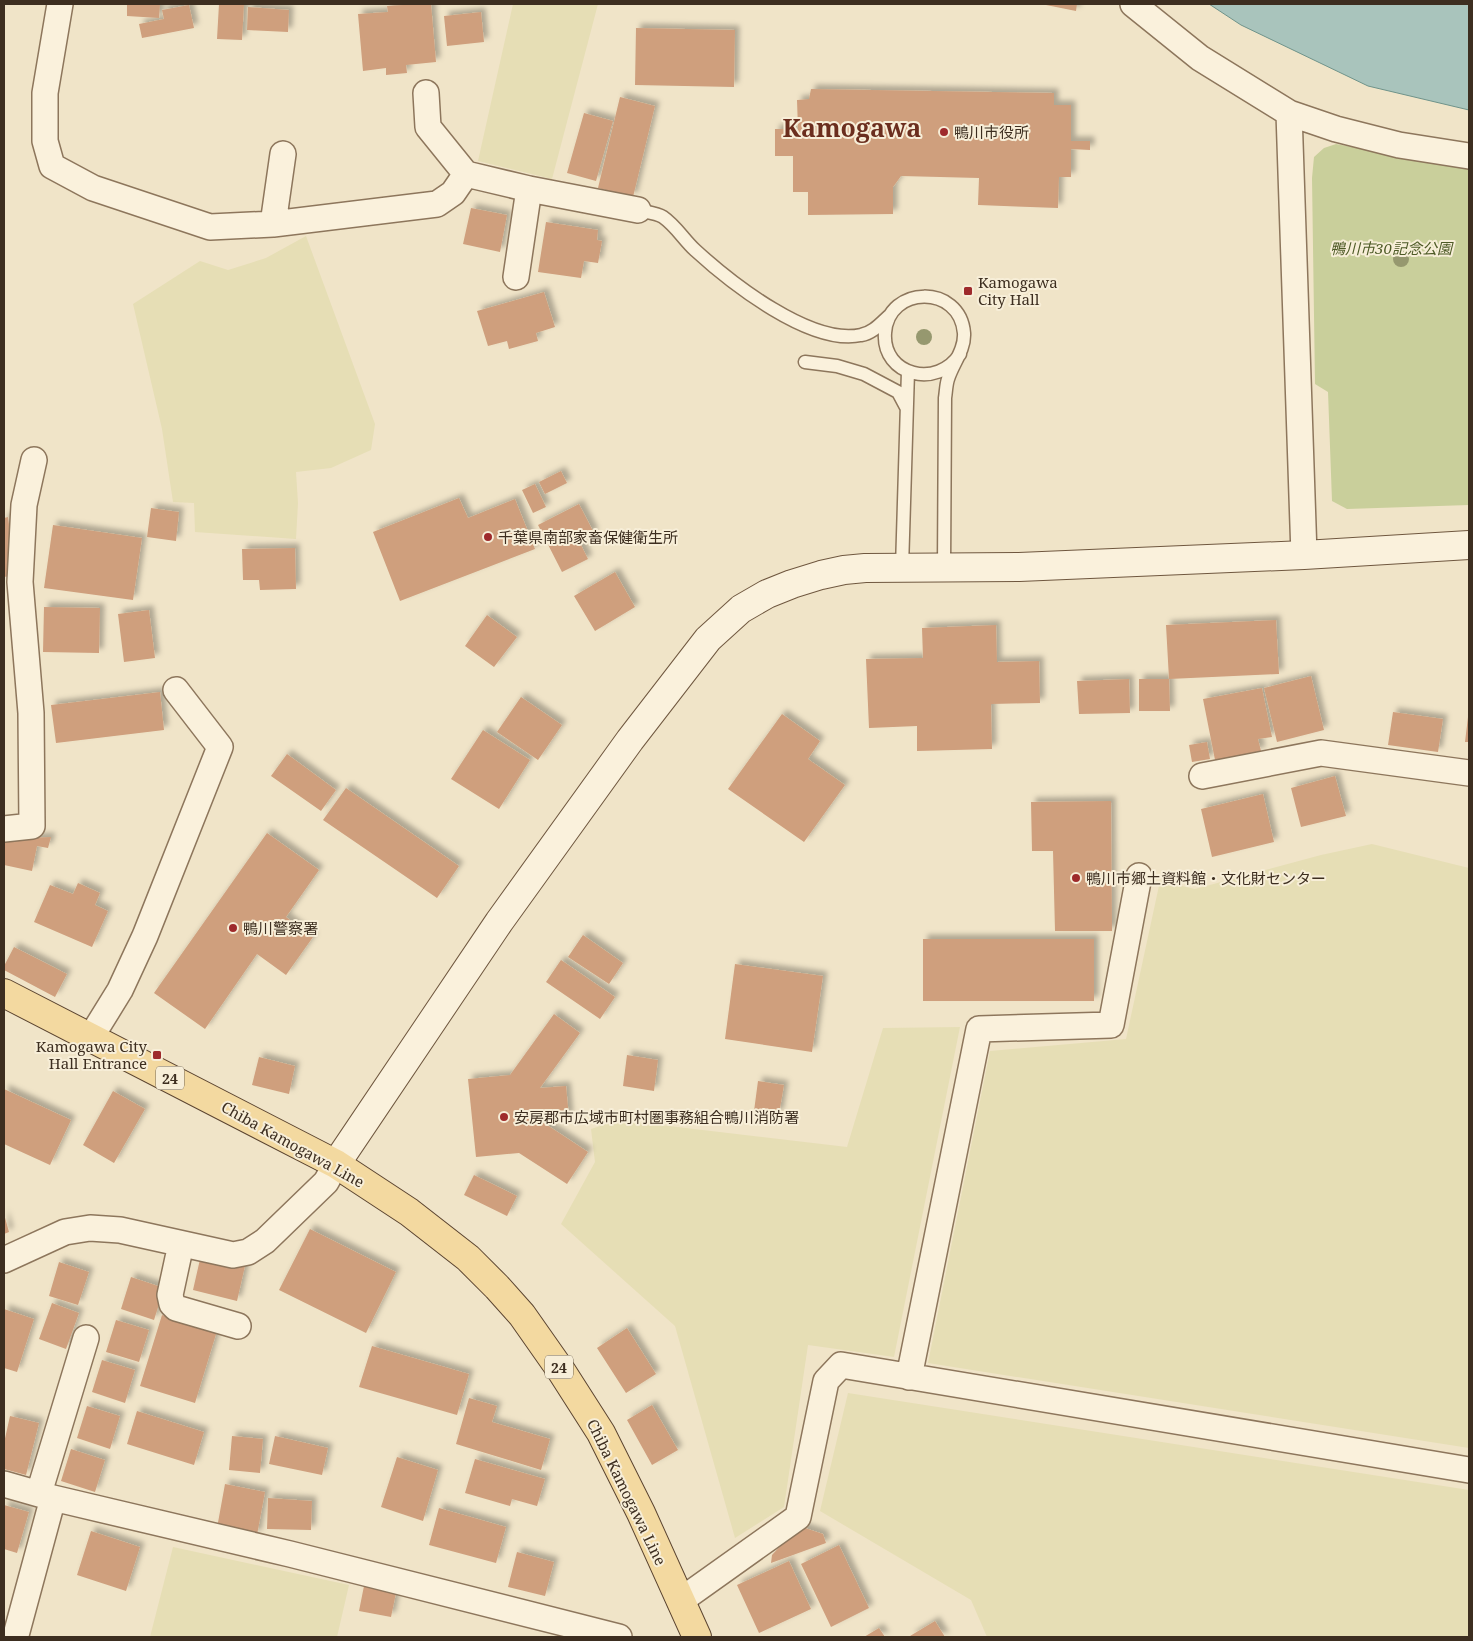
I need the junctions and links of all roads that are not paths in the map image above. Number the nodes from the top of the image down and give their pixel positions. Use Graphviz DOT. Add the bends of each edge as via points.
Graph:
graph roads {
  1 [pos="60,4"];
  2 [pos="1133,4"];
  3 [pos="426,93"];
  4 [pos="1289,113"];
  5 [pos="283,154"];
  6 [pos="1469,156"];
  7 [pos="466,174"];
  8 [pos="529,189"];
  9 [pos="638,210"];
  10 [pos="273,224"];
  11 [pos="516,277"];
  12 [pos="893,312"];
  13 [pos="960,354"];
  14 [pos="805,362"];
  15 [pos="908,371"];
  16 [pos="906,407"];
  17 [pos="34,460"];
  18 [pos="14,507"];
  19 [pos="1469,545"];
  20 [pos="1304,555"];
  21 [pos="902,568"];
  22 [pos="944,568"];
  23 [pos="176,690"];
  24 [pos="1469,773"];
  25 [pos="1202,776"];
  26 [pos="4,830"];
  27 [pos="1139,876"];
  28 [pos="4,993"];
  29 [pos="91,1037"];
  30 [pos="336,1164"];
  31 [pos="181,1244"];
  32 [pos="4,1260"];
  33 [pos="238,1326"];
  34 [pos="86,1338"];
  35 [pos="909,1377"];
  36 [pos="1469,1470"];
  37 [pos="4,1484"];
  38 [pos="46,1496"];
  39 [pos="680,1602"];
  40 [pos="16,1635"];
  41 [pos="618,1637"];
  42 [pos="697,1637"];
  1 -- 10 [label="street" via="45,93 45,140 52,166 93,188 210,226"];
  2 -- 4 [label="street" via="1200,58"];
  3 -- 7 [label="street" via="428,127"];
  4 -- 6 [label="street" via="1399,146"];
  4 -- 20 [label="street"];
  5 -- 10 [label="street"];
  7 -- 8 [label="street"];
  7 -- 10 [label="street" via="453,193 437,204"];
  8 -- 9 [label="street"];
  8 -- 11 [label="street"];
  9 -- 12 [label="lane" via="662,216 694,249 764,304 818,332 862,336"];
  12 -- 13 [label="lane" via="902,303 920,296 938,298 949,304 957,312 963,327 964,343"];
  12 -- 15 [label="lane" via="886,329 886,342 893,359"];
  13 -- 15 [label="lane" via="949,366 934,374"];
  13 -- 22 [label="lane" via="948,379 945,398"];
  14 -- 16 [label="lane" via="864,374 898,392"];
  15 -- 16 [label="lane"];
  16 -- 21 [label="lane"];
  17 -- 18 [label="street"];
  18 -- 26 [label="street" via="31,713 32,826"];
  19 -- 20 [label="street"];
  20 -- 22 [label="street"];
  21 -- 22 [label="street"];
  21 -- 30 [label="street" via="844,570 792,584 741,609 708,639 630,740 499,922"];
  23 -- 29 [label="street" via="220,747 146,936 120,990"];
  24 -- 25 [label="street" via="1321,753"];
  27 -- 35 [label="street" via="1111,1025 979,1029"];
  28 -- 29 [label="main road, Chiba Kamogawa Line / 24"];
  29 -- 30 [label="main road, Chiba Kamogawa Line / 24"];
  30 -- 31 [label="street" via="326,1182 265,1242 248,1252 233,1255"];
  30 -- 39 [label="main road, Chiba Kamogawa Line / 24" via="409,1212 468,1258 522,1315 600,1433 641,1513"];
  31 -- 32 [label="street" via="120,1230 90,1228 65,1232"];
  31 -- 33 [label="street" via="170,1296 172,1304 176,1308"];
  34 -- 38 [label="street"];
  35 -- 36 [label="street"];
  35 -- 39 [label="street" via="841,1365 826,1381 798,1517"];
  37 -- 38 [label="street"];
  38 -- 40 [label="street"];
  38 -- 41 [label="street" via="300,1556"];
  39 -- 42 [label="main road, Chiba Kamogawa Line / 24"];
}
